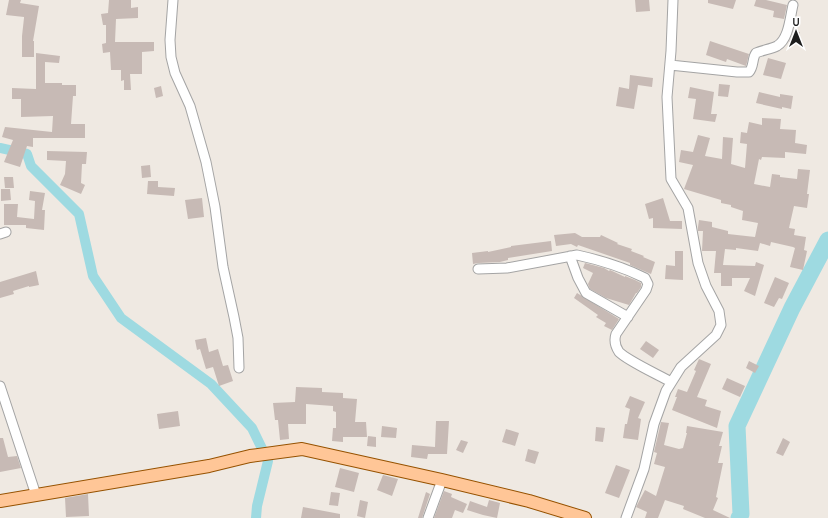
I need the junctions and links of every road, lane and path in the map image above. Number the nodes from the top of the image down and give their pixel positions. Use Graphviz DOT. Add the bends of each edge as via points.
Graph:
graph roads {
  1 [pos="173,0"];
  2 [pos="673,0"];
  3 [pos="793,5"];
  4 [pos="670,65"];
  5 [pos="570,256"];
  6 [pos="478,269"];
  7 [pos="628,317"];
  8 [pos="239,368"];
  9 [pos="671,382"];
  10 [pos="0,386"];
  11 [pos="442,480"];
  12 [pos="36,495"];
  13 [pos="0,501"];
  14 [pos="428,518"];
  15 [pos="585,518"];
  16 [pos="626,518"];
  1 -- 8 [label="street" via="170,40 173,66 190,106 206,162 234,317"];
  2 -- 4 [label="street"];
  3 -- 4 [label="street" via="782,42 756,53 749,72"];
  4 -- 9 [label="street" via="667,97 672,179 688,208 698,263 719,311 721,322 716,335 681,367"];
  5 -- 6 [label="street" via="507,268"];
  5 -- 7 [label="street" via="586,293"];
  5 -- 7 [label="street" via="588,258 645,278 648,284 646,290"];
  7 -- 9 [label="street" via="615,337 618,351"];
  9 -- 16 [label="street" via="661,402 644,469"];
  10 -- 12 [label="street"];
  11 -- 12 [label="main road" via="305,450 250,456 209,466"];
  11 -- 14 [label="street"];
  11 -- 15 [label="main road" via="529,501"];
  12 -- 13 [label="main road"];
}
